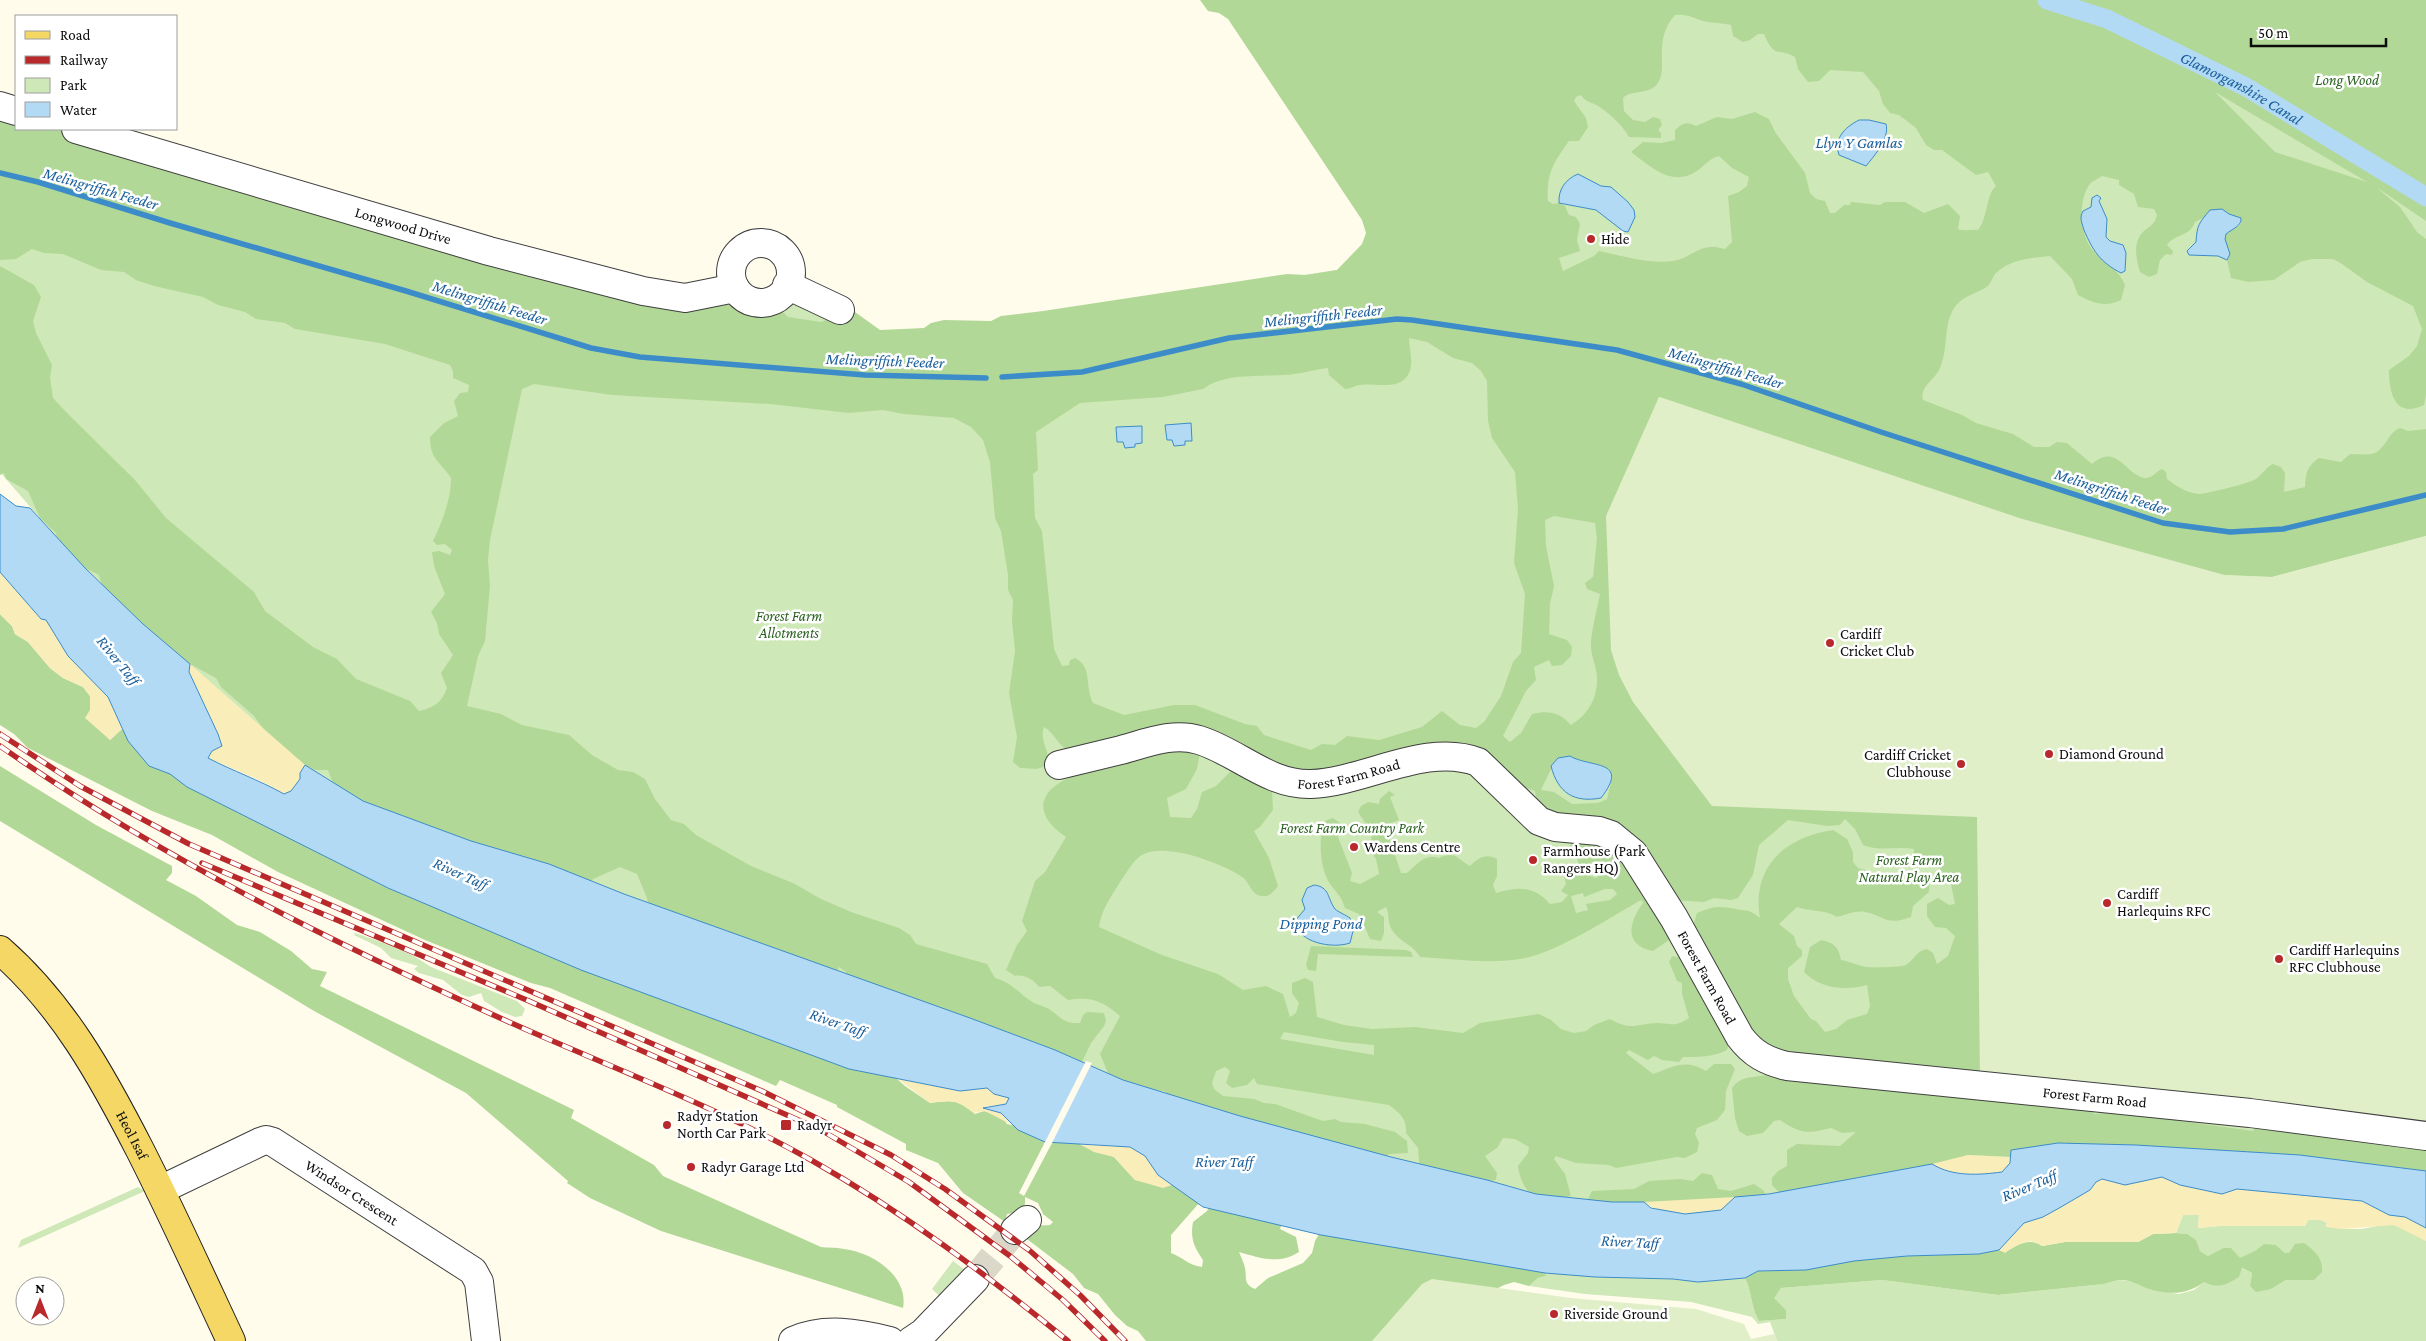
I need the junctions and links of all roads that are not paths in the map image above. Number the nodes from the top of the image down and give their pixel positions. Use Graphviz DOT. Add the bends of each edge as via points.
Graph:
graph roads {
  1 [pos="0,106"];
  2 [pos="15,111"];
  3 [pos="79,130"];
  4 [pos="787,285"];
  5 [pos="735,288"];
  6 [pos="840,310"];
  7 [pos="1059,765"];
  8 [pos="0,950"];
  9 [pos="2426,1136"];
  10 [pos="160,1190"];
  11 [pos="975,1279"];
  12 [pos="232,1341"];
  13 [pos="486,1341"];
  14 [pos="793,1341"];
  15 [pos="890,1341"];
  16 [pos="911,1341"];
  1 -- 2 [label="street"];
  3 -- 5 [label="street, Longwood Drive" via="480,248 643,291 685,298"];
  4 -- 5 [label="street" via="779,297 761,303 751,302"];
  4 -- 5 [label="street" via="792,275 787,257 780,249 760,243 750,245 735,258 731,278"];
  4 -- 6 [label="street"];
  7 -- 9 [label="street, Forest Farm Road" via="1171,737 1213,745 1269,775 1311,784 1436,756 1467,758 1478,762 1539,821 1555,827 1611,835 1633,853 1674,918 1740,1037 1754,1053 1769,1061 1787,1066 2250,1113"];
  8 -- 10 [label="main road, Heol Isaf" via="45,995 89,1055"];
  10 -- 12 [label="main road, Heol Isaf"];
  10 -- 13 [label="street, Windsor Crescent" via="260,1142 273,1142 473,1271 479,1282"];
  11 -- 16 [label="street" via="923,1333"];
  14 -- 15 [label="street" via="829,1332"];
}
